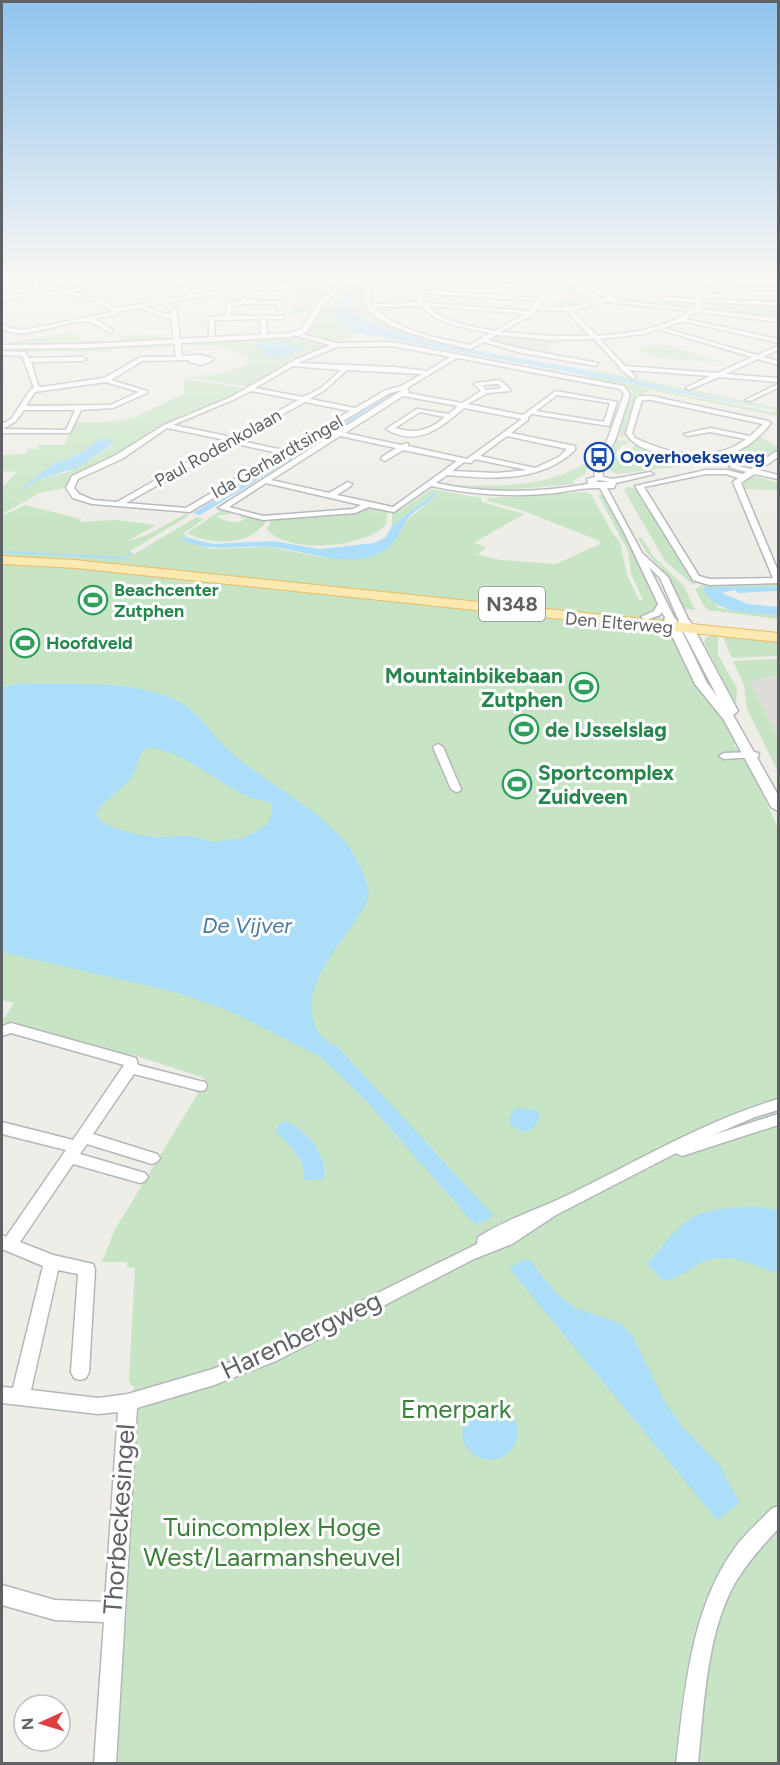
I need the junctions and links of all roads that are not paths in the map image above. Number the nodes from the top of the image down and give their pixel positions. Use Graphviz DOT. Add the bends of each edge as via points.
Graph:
graph roads {
  1 [pos="172,357"];
  2 [pos="185,357"];
  3 [pos="307,357"];
  4 [pos="454,357"];
  5 [pos="464,357"];
  6 [pos="558,357"];
  7 [pos="605,357"];
  8 [pos="612,357"];
  9 [pos="194,358"];
  10 [pos="754,358"];
  11 [pos="83,359"];
  12 [pos="28,360"];
  13 [pos="778,363"];
  14 [pos="292,364"];
  15 [pos="596,364"];
  16 [pos="621,367"];
  17 [pos="522,368"];
  18 [pos="344,370"];
  19 [pos="428,373"];
  20 [pos="582,374"];
  21 [pos="720,375"];
  22 [pos="633,377"];
  23 [pos="106,380"];
  24 [pos="778,380"];
  25 [pos="500,382"];
  26 [pos="571,382"];
  27 [pos="778,386"];
  28 [pos="38,388"];
  29 [pos="689,388"];
  30 [pos="252,389"];
  31 [pos="404,391"];
  32 [pos="485,392"];
  33 [pos="556,393"];
  34 [pos="304,400"];
  35 [pos="748,400"];
  36 [pos="465,406"];
  37 [pos="21,408"];
  38 [pos="79,408"];
  39 [pos="356,410"];
  40 [pos="526,415"];
  41 [pos="450,416"];
  42 [pos="166,426"];
  43 [pos="2,429"];
  44 [pos="339,434"];
  45 [pos="506,434"];
  46 [pos="687,434"];
  47 [pos="418,436"];
  48 [pos="612,438"];
  49 [pos="750,438"];
  50 [pos="632,439"];
  51 [pos="234,441"];
  52 [pos="402,447"];
  53 [pos="286,453"];
  54 [pos="778,454"];
  55 [pos="302,456"];
  56 [pos="475,457"];
  57 [pos="385,459"];
  58 [pos="463,460"];
  59 [pos="536,469"];
  60 [pos="753,471"];
  61 [pos="446,473"];
  62 [pos="744,477"];
  63 [pos="778,477"];
  64 [pos="599,478"];
  65 [pos="266,481"];
  66 [pos="613,481"];
  67 [pos="348,484"];
  68 [pos="431,484"];
  69 [pos="593,485"];
  70 [pos="603,487"];
  71 [pos="330,496"];
  72 [pos="120,503"];
  73 [pos="367,505"];
  74 [pos="637,550"];
  75 [pos="2,560"];
  76 [pos="778,581"];
  77 [pos="353,592"];
  78 [pos="663,603"];
  79 [pos="646,617"];
  80 [pos="679,624"];
  81 [pos="778,630"];
  82 [pos="716,632"];
  83 [pos="778,638"];
  84 [pos="699,648"];
  85 [pos="438,747"];
  86 [pos="751,755"];
  87 [pos="724,756"];
  88 [pos="456,789"];
  89 [pos="778,806"];
  90 [pos="2,1031"];
  91 [pos="130,1068"];
  92 [pos="200,1086"];
  93 [pos="778,1105"];
  94 [pos="778,1120"];
  95 [pos="2,1128"];
  96 [pos="76,1147"];
  97 [pos="152,1158"];
  98 [pos="649,1161"];
  99 [pos="140,1177"];
  100 [pos="6,1243"];
  101 [pos="52,1262"];
  102 [pos="80,1372"];
  103 [pos="10,1396"];
  104 [pos="128,1402"];
  105 [pos="778,1516"];
  106 [pos="2,1595"];
  107 [pos="113,1612"];
  108 [pos="105,1764"];
  109 [pos="687,1764"];
  1 -- 23 [label="street" via="141,359"];
  2 -- 9 [label="street"];
  3 -- 14 [label="street"];
  4 -- 19 [label="street, Ida Gerhardtsingel"];
  5 -- 17 [label="street"];
  6 -- 15 [label="street"];
  7 -- 15 [label="street"];
  8 -- 16 [label="street"];
  10 -- 13 [label="street"];
  10 -- 21 [label="street"];
  11 -- 12 [label="street"];
  12 -- 28 [label="street"];
  14 -- 18 [label="street"];
  14 -- 30 [label="street"];
  15 -- 20 [label="street"];
  16 -- 21 [label="street"];
  16 -- 22 [label="street"];
  17 -- 20 [label="street"];
  17 -- 25 [label="street"];
  18 -- 19 [label="street" via="399,368"];
  18 -- 34 [label="street, Paul Rodenkolaan"];
  19 -- 31 [label="street, Ida Gerhardtsingel"];
  20 -- 48 [label="street" via="627,392"];
  21 -- 24 [label="street"];
  21 -- 29 [label="street"];
  23 -- 28 [label="street"];
  23 -- 38 [label="street" via="145,392 111,407"];
  25 -- 32 [label="street" via="508,390"];
  25 -- 32 [label="street" via="477,384"];
  26 -- 33 [label="street"];
  27 -- 35 [label="street"];
  28 -- 37 [label="street"];
  30 -- 34 [label="street"];
  30 -- 42 [label="street"];
  31 -- 36 [label="street"];
  31 -- 39 [label="street, Ida Gerhardtsingel" via="391,390"];
  31 -- 44 [label="street, Ida Gerhardtsingel"];
  32 -- 36 [label="street"];
  33 -- 40 [label="street"];
  33 -- 40 [label="street" via="614,402 607,425"];
  34 -- 39 [label="street"];
  34 -- 51 [label="street, Paul Rodenkolaan"];
  36 -- 40 [label="street"];
  36 -- 41 [label="street"];
  37 -- 38 [label="street"];
  37 -- 43 [label="street"];
  38 -- 43 [label="street" via="68,432"];
  39 -- 53 [label="street, Ida Gerhardtsingel"];
  40 -- 45 [label="street"];
  41 -- 47 [label="street" via="433,431"];
  41 -- 47 [label="street" via="419,410 389,428"];
  42 -- 51 [label="street"];
  42 -- 72 [label="street" via="119,457 72,481 70,488 76,496 92,502"];
  44 -- 52 [label="street"];
  44 -- 55 [label="street, Ida Gerhardtsingel"];
  45 -- 56 [label="street"];
  45 -- 59 [label="street" via="572,448 561,459"];
  46 -- 49 [label="street" via="710,430"];
  47 -- 52 [label="street"];
  48 -- 50 [label="street"];
  48 -- 64 [label="street" via="598,467"];
  49 -- 50 [label="street" via="735,449 695,455 657,450"];
  49 -- 50 [label="street" via="768,423 639,398 629,433"];
  51 -- 53 [label="street"];
  51 -- 72 [label="street, Paul Rodenkolaan"];
  52 -- 57 [label="street"];
  52 -- 58 [label="street"];
  53 -- 55 [label="street"];
  53 -- 72 [label="street, Ida Gerhardtsingel" via="183,511"];
  54 -- 60 [label="street"];
  55 -- 65 [label="street, Ida Gerhardtsingel"];
  56 -- 58 [label="street"];
  56 -- 59 [label="street"];
  58 -- 61 [label="street"];
  59 -- 61 [label="street" via="485,476"];
  60 -- 62 [label="street"];
  60 -- 63 [label="street"];
  60 -- 66 [label="street" via="715,466"];
  61 -- 68 [label="street"];
  62 -- 76 [label="street" via="737,482"];
  62 -- 76 [label="street" via="706,472 639,486 696,578 709,582"];
  64 -- 66 [label="street"];
  64 -- 69 [label="street" via="592,480"];
  65 -- 71 [label="street"];
  65 -- 73 [label="street, Ida Gerhardtsingel" via="222,508 271,518 355,510"];
  66 -- 70 [label="street" via="611,486"];
  67 -- 71 [label="street"];
  68 -- 69 [label="street" via="509,494"];
  68 -- 73 [label="street" via="398,508"];
  69 -- 70 [label="street"];
  70 -- 74 [label="street"];
  71 -- 73 [label="street"];
  74 -- 78 [label="street"];
  74 -- 80 [label="street" via="664,577"];
  75 -- 77 [label="main road, Den Elterweg / N348"];
  77 -- 79 [label="main road, Den Elterweg / N348" via="406,592"];
  77 -- 80 [label="main road, Den Elterweg / N348" via="392,599"];
  78 -- 79 [label="street" via="657,613"];
  78 -- 80 [label="street"];
  79 -- 80 [label="main road, Den Elterweg / N348"];
  80 -- 81 [label="main road, Den Elterweg / N348"];
  80 -- 82 [label="main road, Den Elterweg / N348"];
  80 -- 84 [label="street"];
  80 -- 86 [label="street" via="701,684 730,719"];
  82 -- 83 [label="main road, Den Elterweg / N348"];
  82 -- 84 [label="street" via="704,636"];
  84 -- 86 [label="street"];
  85 -- 88 [label="street"];
  86 -- 87 [label="street"];
  86 -- 89 [label="street"];
  90 -- 91 [label="street" via="9,1027 55,1040 131,1062"];
  91 -- 92 [label="street"];
  91 -- 96 [label="street"];
  93 -- 98 [label="street, Harenbergweg" via="702,1132"];
  94 -- 98 [label="street, Harenbergweg"];
  95 -- 96 [label="street"];
  96 -- 97 [label="street"];
  96 -- 99 [label="street"];
  96 -- 100 [label="street"];
  98 -- 104 [label="street, Harenbergweg" via="550,1211 523,1230 270,1355 214,1377"];
  100 -- 101 [label="street"];
  101 -- 102 [label="street" via="87,1269"];
  101 -- 103 [label="street"];
  103 -- 104 [label="street, Thorbeckesingel" via="79,1406"];
  104 -- 107 [label="street, Thorbeckesingel"];
  105 -- 109 [label="street" via="741,1555 712,1610 699,1668"];
  106 -- 107 [label="street" via="55,1610"];
  107 -- 108 [label="street, Thorbeckesingel"];
}
